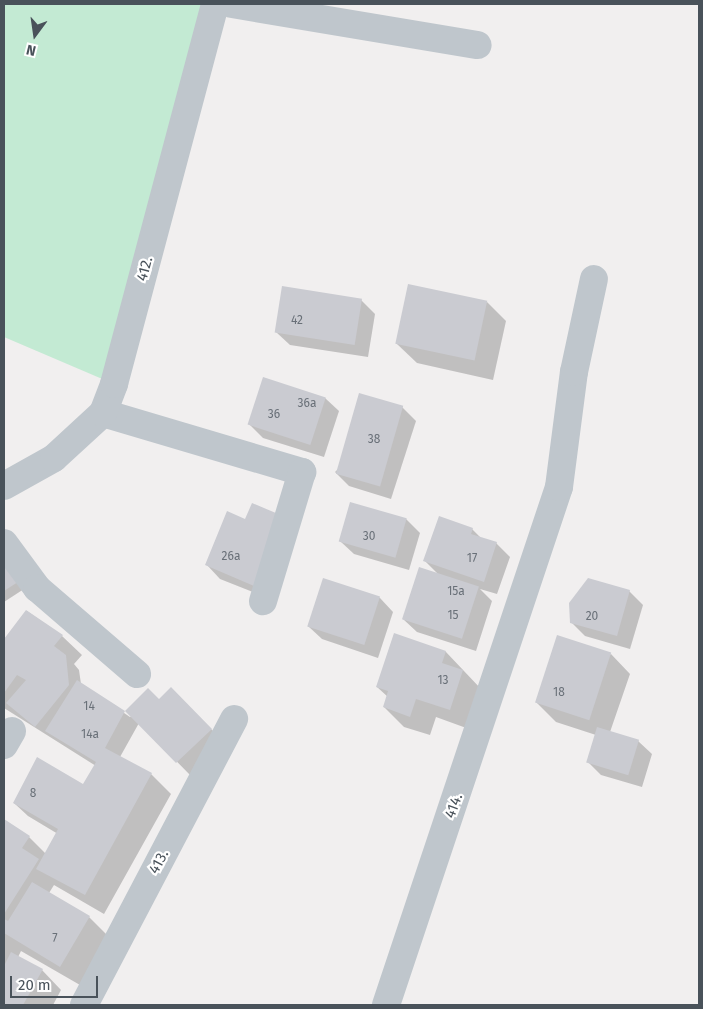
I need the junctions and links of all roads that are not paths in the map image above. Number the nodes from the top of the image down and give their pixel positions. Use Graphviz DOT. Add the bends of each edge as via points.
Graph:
graph roads {
  1 [pos="215,4"];
  2 [pos="232,4"];
  3 [pos="478,45"];
  4 [pos="594,279"];
  5 [pos="103,413"];
  6 [pos="4,486"];
  7 [pos="4,543"];
  8 [pos="263,601"];
  9 [pos="137,674"];
  10 [pos="234,719"];
  11 [pos="84,1005"];
  12 [pos="386,1005"];
  1 -- 5 [label="street, 412." via="114,384"];
  2 -- 3 [label="street"];
  4 -- 12 [label="street, 414." via="574,372 558,487"];
  5 -- 6 [label="street, 412." via="54,458"];
  5 -- 8 [label="street" via="302,472"];
  7 -- 9 [label="street" via="38,588"];
  10 -- 11 [label="street, 413."];
}
